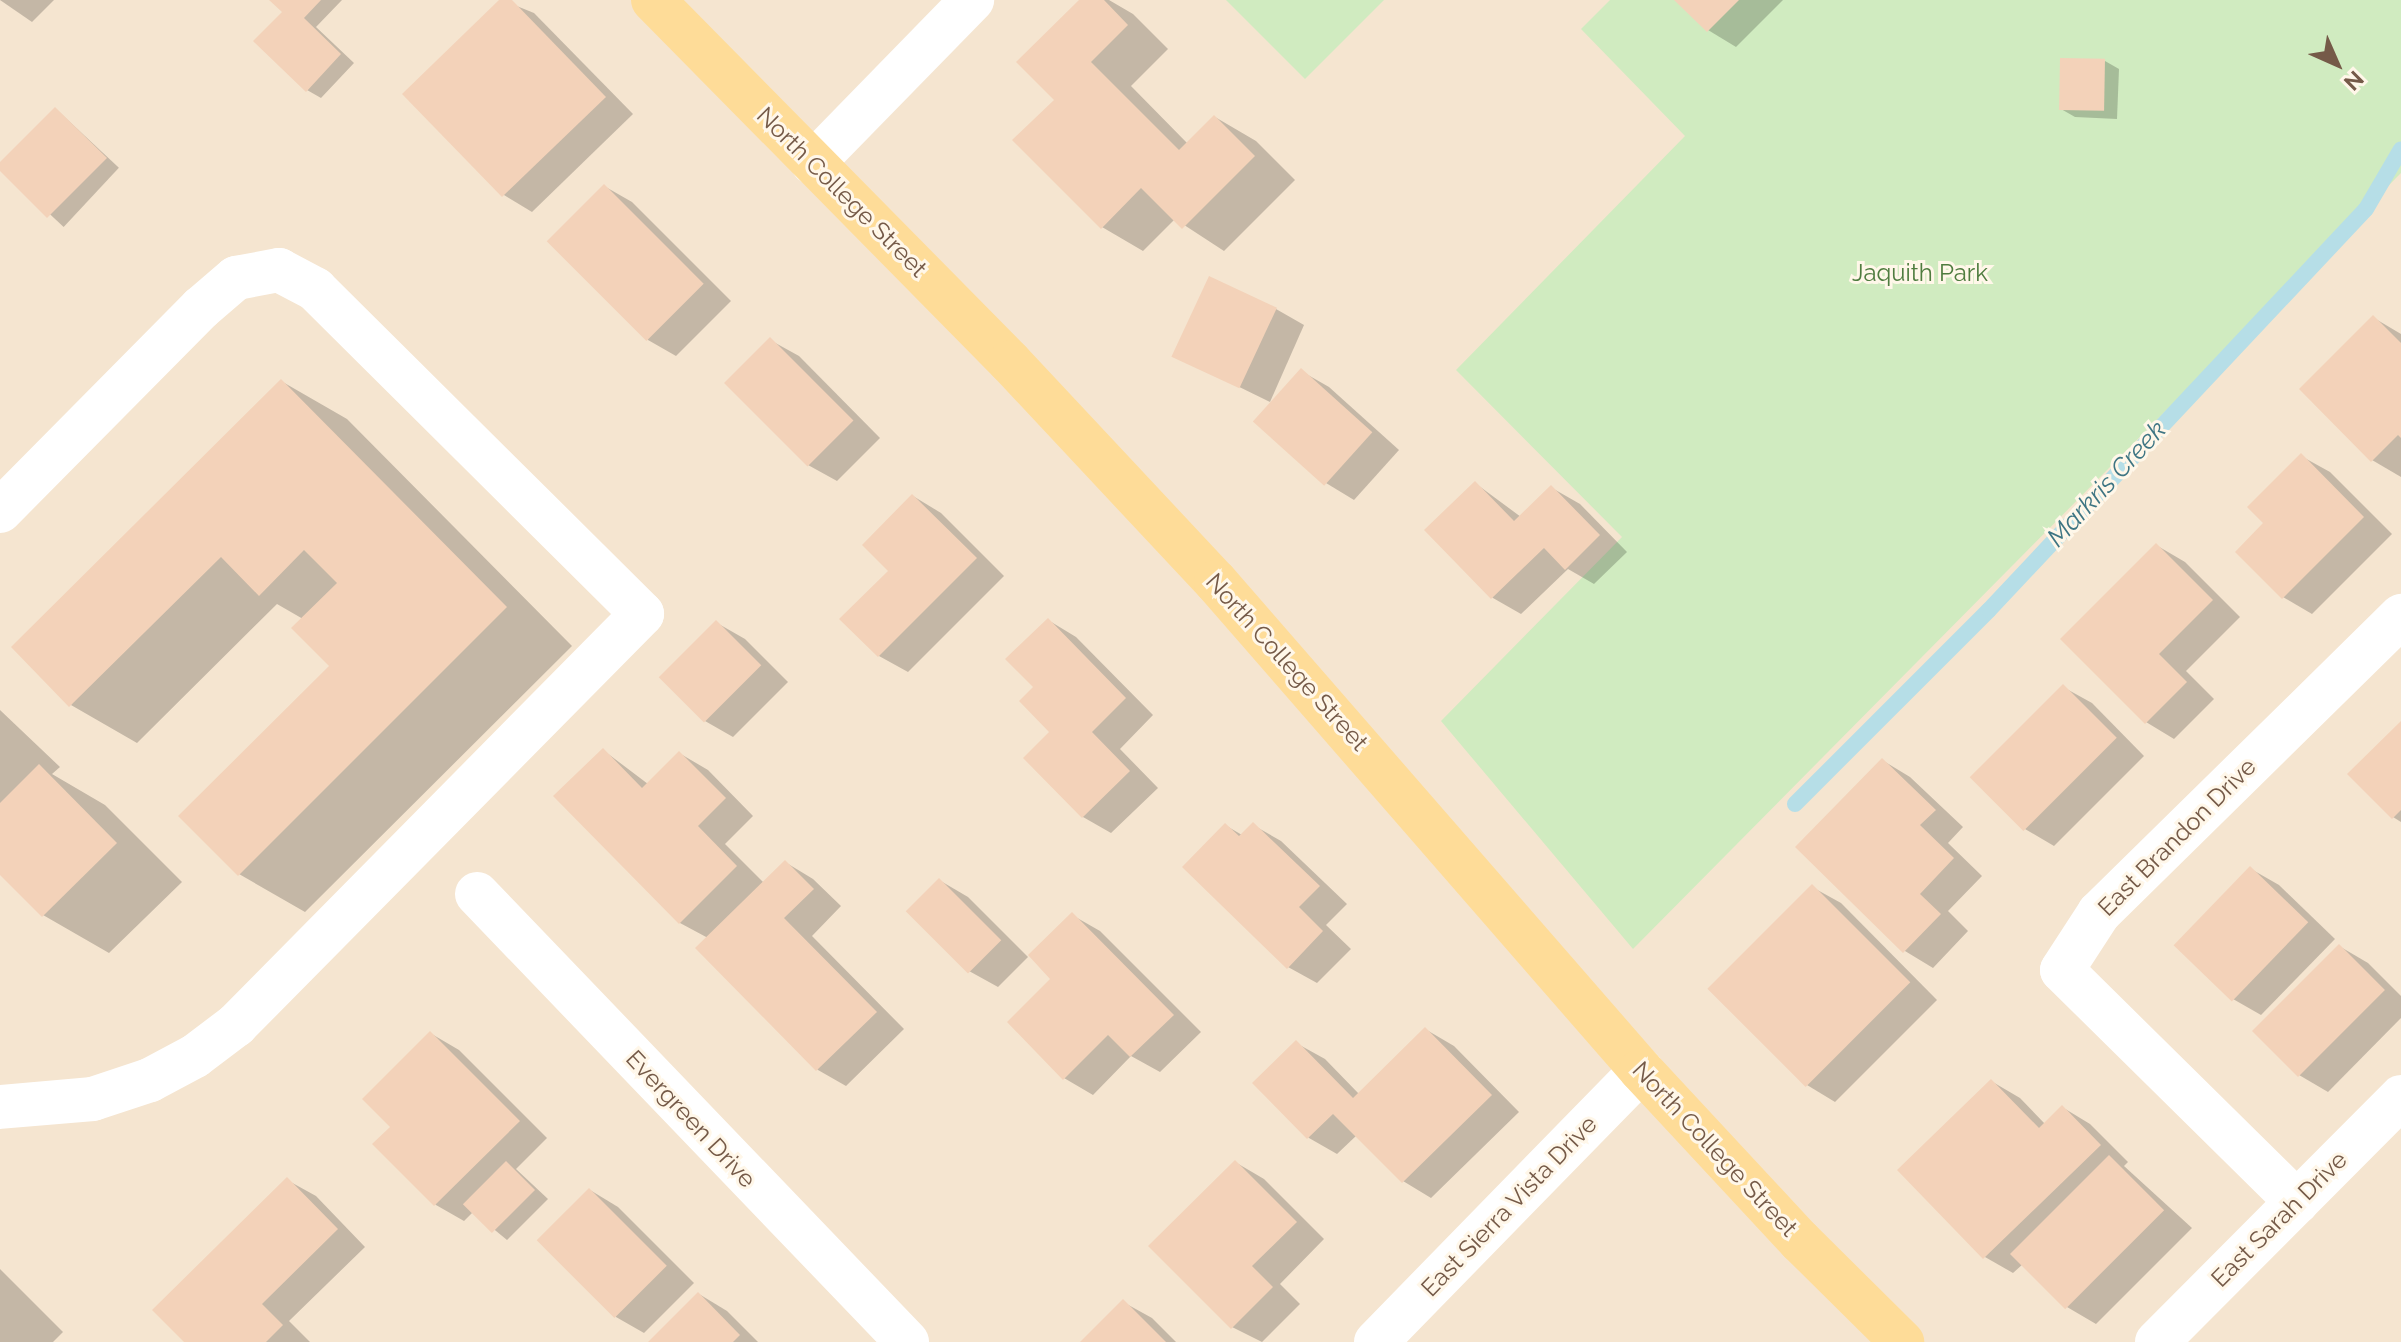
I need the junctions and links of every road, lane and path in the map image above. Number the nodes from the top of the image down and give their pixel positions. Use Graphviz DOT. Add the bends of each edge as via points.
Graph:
graph roads {
  1 [pos="653,0"];
  2 [pos="972,0"];
  3 [pos="813,163"];
  4 [pos="0,511"];
  5 [pos="2401,616"];
  6 [pos="477,894"];
  7 [pos="1641,1070"];
  8 [pos="2401,1097"];
  9 [pos="0,1107"];
  10 [pos="2297,1202"];
  11 [pos="2178,1335"];
  12 [pos="907,1342"];
  13 [pos="1376,1342"];
  14 [pos="1902,1342"];
  1 -- 3 [label="main road, North College Street"];
  2 -- 3 [label="street"];
  3 -- 7 [label="main road, North College Street" via="1216,582"];
  4 -- 9 [label="street" via="201,308 236,278 279,270 315,289 642,614 236,1025 195,1056 150,1080 93,1099"];
  5 -- 10 [label="street, East Brandon Drive" via="2099,913 2062,970"];
  6 -- 12 [label="street, Evergreen Drive"];
  7 -- 13 [label="street, East Sierra Vista Drive"];
  7 -- 14 [label="main road, North College Street"];
  8 -- 10 [label="street, East Sarah Drive"];
  10 -- 11 [label="street, East Sarah Drive"];
}
